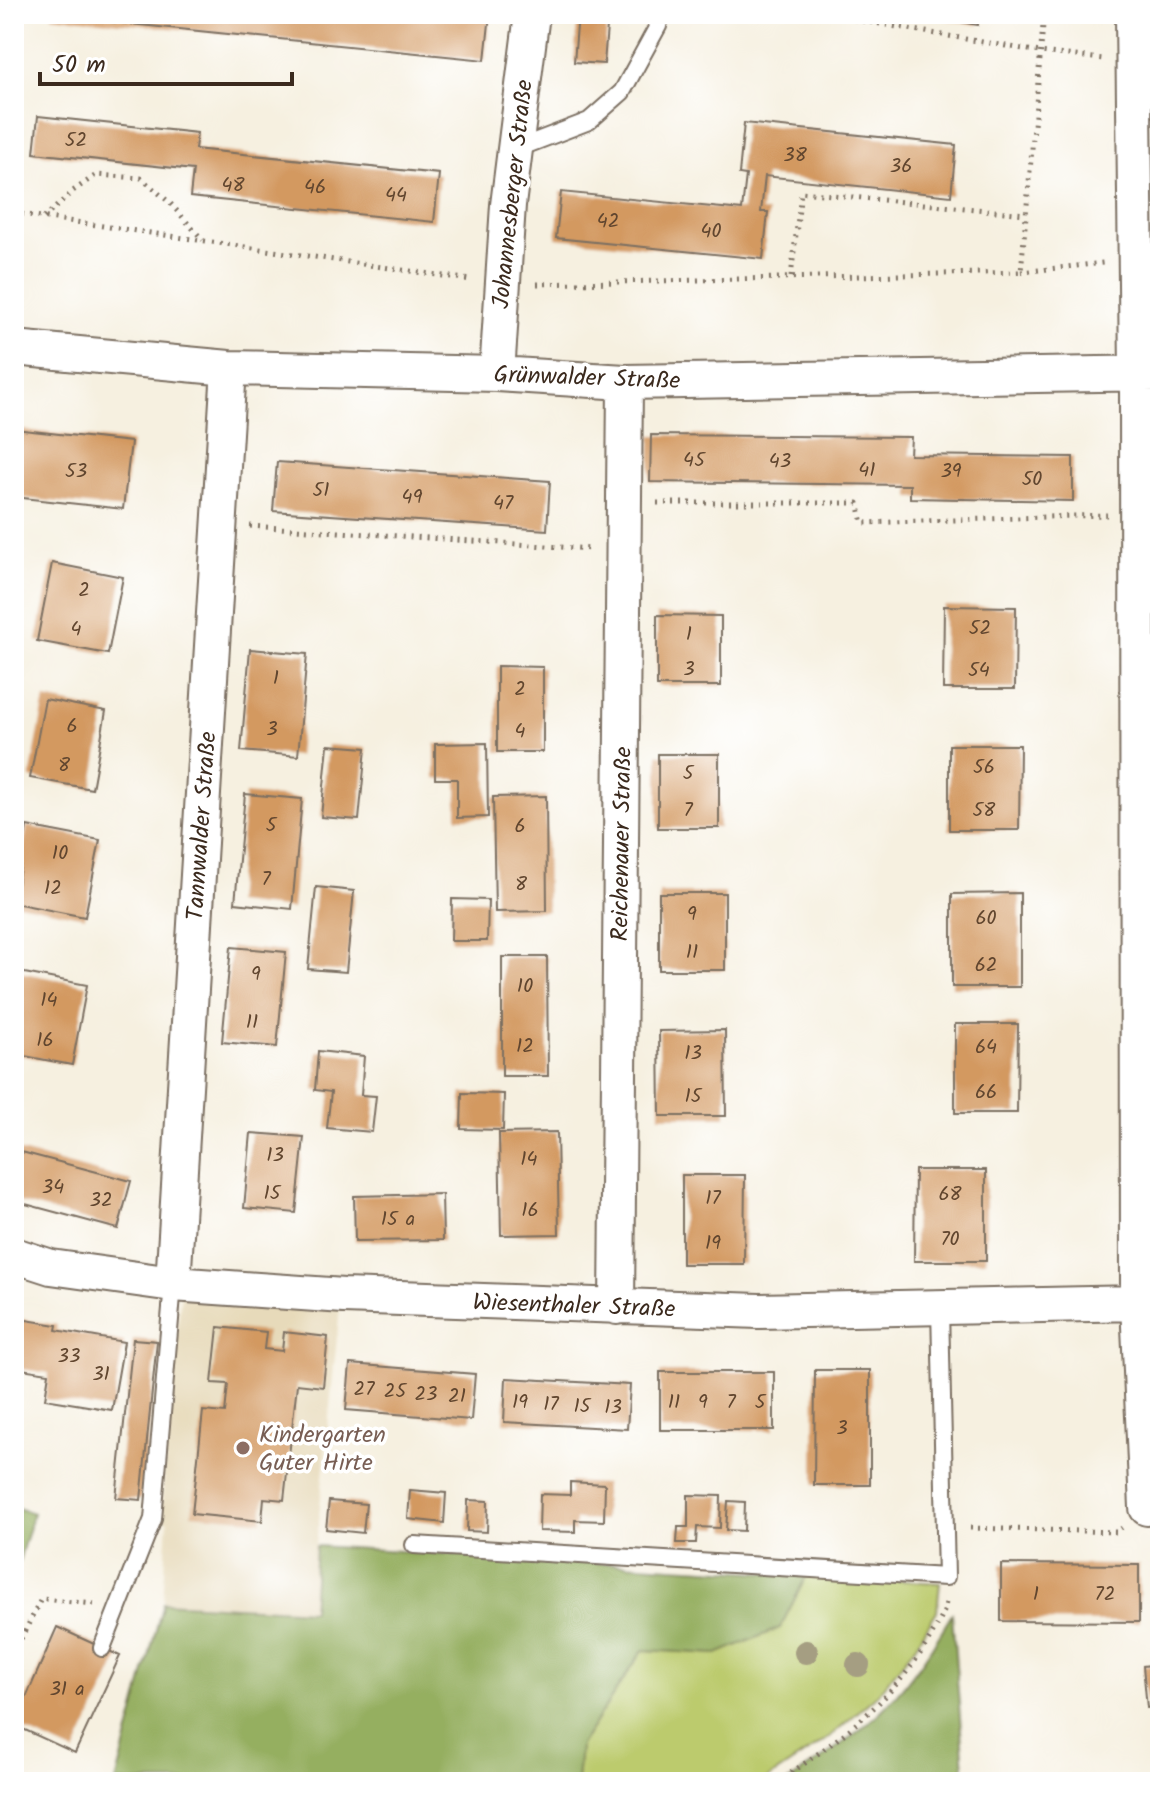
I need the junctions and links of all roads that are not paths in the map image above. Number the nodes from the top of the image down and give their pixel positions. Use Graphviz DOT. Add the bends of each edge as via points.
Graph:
graph roads {
  1 [pos="532,14"];
  2 [pos="661,14"];
  3 [pos="1133,14"];
  4 [pos="514,149"];
  5 [pos="14,348"];
  6 [pos="229,368"];
  7 [pos="1149,373"];
  8 [pos="497,374"];
  9 [pos="625,382"];
  10 [pos="14,1255"];
  11 [pos="173,1284"];
  12 [pos="1138,1303"];
  13 [pos="617,1307"];
  14 [pos="940,1308"];
  15 [pos="1153,1507"];
  16 [pos="414,1545"];
  17 [pos="102,1648"];
  1 -- 4 [label="street, Johannesberger Straße"];
  2 -- 4 [label="lane" via="622,92 589,121"];
  3 -- 7 [label="street" via="1136,259"];
  4 -- 8 [label="street, Johannesberger Straße"];
  5 -- 6 [label="street, Grünwalder Straße"];
  6 -- 8 [label="street, Grünwalder Straße"];
  6 -- 11 [label="street, Tannwalder Straße"];
  7 -- 9 [label="street, Grünwalder Straße"];
  7 -- 12 [label="street" via="1136,514"];
  8 -- 9 [label="street, Grünwalder Straße"];
  9 -- 13 [label="street, Reichenauer Straße"];
  10 -- 11 [label="street, Wiesenthaler Straße" via="51,1267"];
  11 -- 13 [label="street, Wiesenthaler Straße"];
  11 -- 17 [label="lane" via="153,1519"];
  12 -- 14 [label="street, Wiesenthaler Straße"];
  12 -- 15 [label="street"];
  13 -- 14 [label="street, Wiesenthaler Straße"];
  14 -- 16 [label="lane" via="946,1577"];
}
